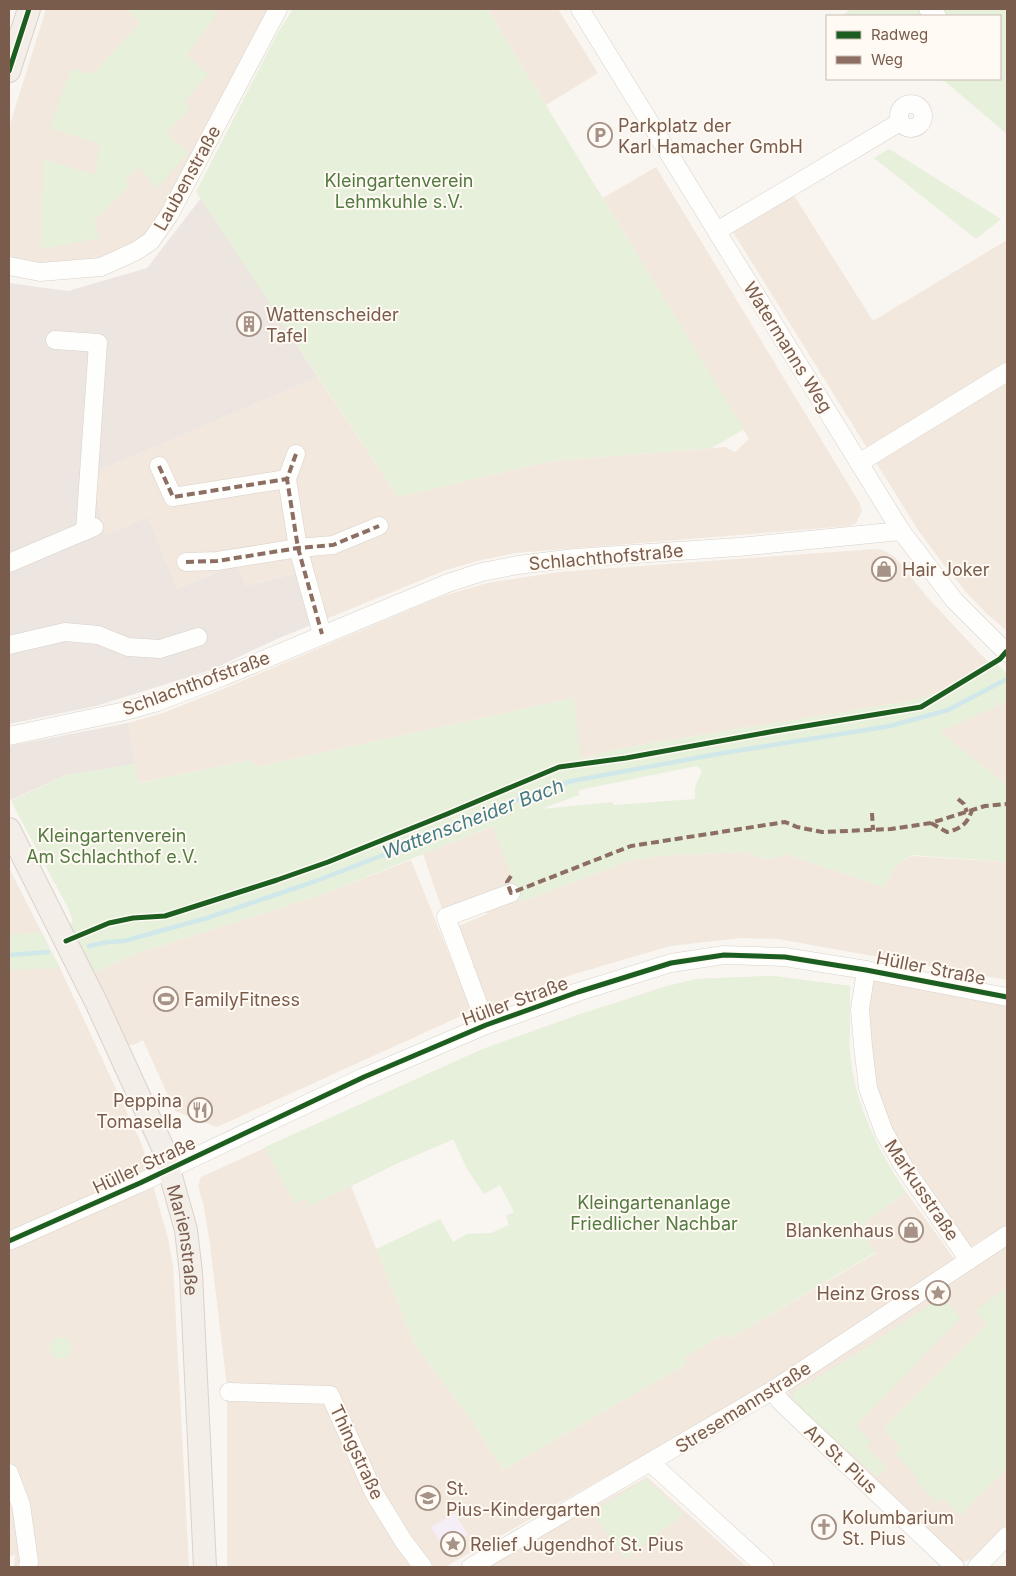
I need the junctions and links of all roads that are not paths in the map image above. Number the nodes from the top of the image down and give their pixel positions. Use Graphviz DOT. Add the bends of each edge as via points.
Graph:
graph roads {
  1 [pos="29,9"];
  2 [pos="278,9"];
  3 [pos="580,9"];
  4 [pos="9,71"];
  5 [pos="900,122"];
  6 [pos="717,231"];
  7 [pos="9,266"];
  8 [pos="55,340"];
  9 [pos="1007,372"];
  10 [pos="296,454"];
  11 [pos="859,463"];
  12 [pos="159,466"];
  13 [pos="287,479"];
  14 [pos="379,526"];
  15 [pos="900,531"];
  16 [pos="298,548"];
  17 [pos="9,562"];
  18 [pos="186,562"];
  19 [pos="322,634"];
  20 [pos="198,637"];
  21 [pos="9,644"];
  22 [pos="1007,653"];
  23 [pos="9,736"];
  24 [pos="9,829"];
  25 [pos="511,893"];
  26 [pos="866,970"];
  27 [pos="1007,996"];
  28 [pos="486,1025"];
  29 [pos="169,1168"];
  30 [pos="1007,1235"];
  31 [pos="9,1241"];
  32 [pos="969,1260"];
  33 [pos="773,1390"];
  34 [pos="229,1392"];
  35 [pos="651,1463"];
  36 [pos="9,1473"];
  37 [pos="1007,1536"];
  38 [pos="28,1567"];
  39 [pos="205,1567"];
  40 [pos="423,1567"];
  41 [pos="472,1567"];
  42 [pos="765,1567"];
  43 [pos="955,1567"];
  44 [pos="977,1567"];
  1 -- 4 [label="main road"];
  2 -- 7 [label="street, Laubenstraße" via="169,215 153,239 136,251 101,267 40,272"];
  3 -- 6 [label="street, Watermanns Weg"];
  5 -- 6 [label="street"];
  6 -- 11 [label="street, Watermanns Weg"];
  8 -- 17 [label="street" via="98,344 90,529"];
  9 -- 11 [label="street"];
  10 -- 13 [label="street"];
  11 -- 15 [label="street, Watermanns Weg"];
  12 -- 13 [label="street" via="173,497"];
  13 -- 16 [label="street"];
  14 -- 16 [label="street" via="332,545"];
  15 -- 19 [label="street, Schlachthofstraße" via="518,565 448,582"];
  15 -- 22 [label="street, Watermanns Weg" via="954,600"];
  16 -- 18 [label="street" via="217,561"];
  16 -- 19 [label="street"];
  19 -- 23 [label="street, Schlachthofstraße" via="222,678 157,702"];
  20 -- 21 [label="street" via="160,649 128,647 98,635 66,632"];
  24 -- 29 [label="main road, Marienstraße" via="96,1002 163,1148"];
  25 -- 28 [label="street, Hüller Straße" via="446,917"];
  26 -- 27 [label="street, Hüller Straße"];
  26 -- 28 [label="street, Hüller Straße" via="785,957 724,955 671,963"];
  26 -- 32 [label="street, Markusstraße" via="860,1009 868,1088 884,1132 904,1167"];
  28 -- 29 [label="street, Hüller Straße"];
  29 -- 31 [label="street, Hüller Straße"];
  29 -- 39 [label="main road, Marienstraße" via="190,1257"];
  30 -- 32 [label="street, Stresemannstraße"];
  32 -- 33 [label="street, Stresemannstraße"];
  33 -- 35 [label="street, Stresemannstraße"];
  33 -- 43 [label="street, An St. Pius" via="780,1401"];
  34 -- 40 [label="street, Thingstraße" via="330,1395 374,1493"];
  35 -- 41 [label="street, Stresemannstraße"];
  35 -- 42 [label="street"];
  36 -- 38 [label="street" via="22,1505"];
  37 -- 44 [label="street"];
}
